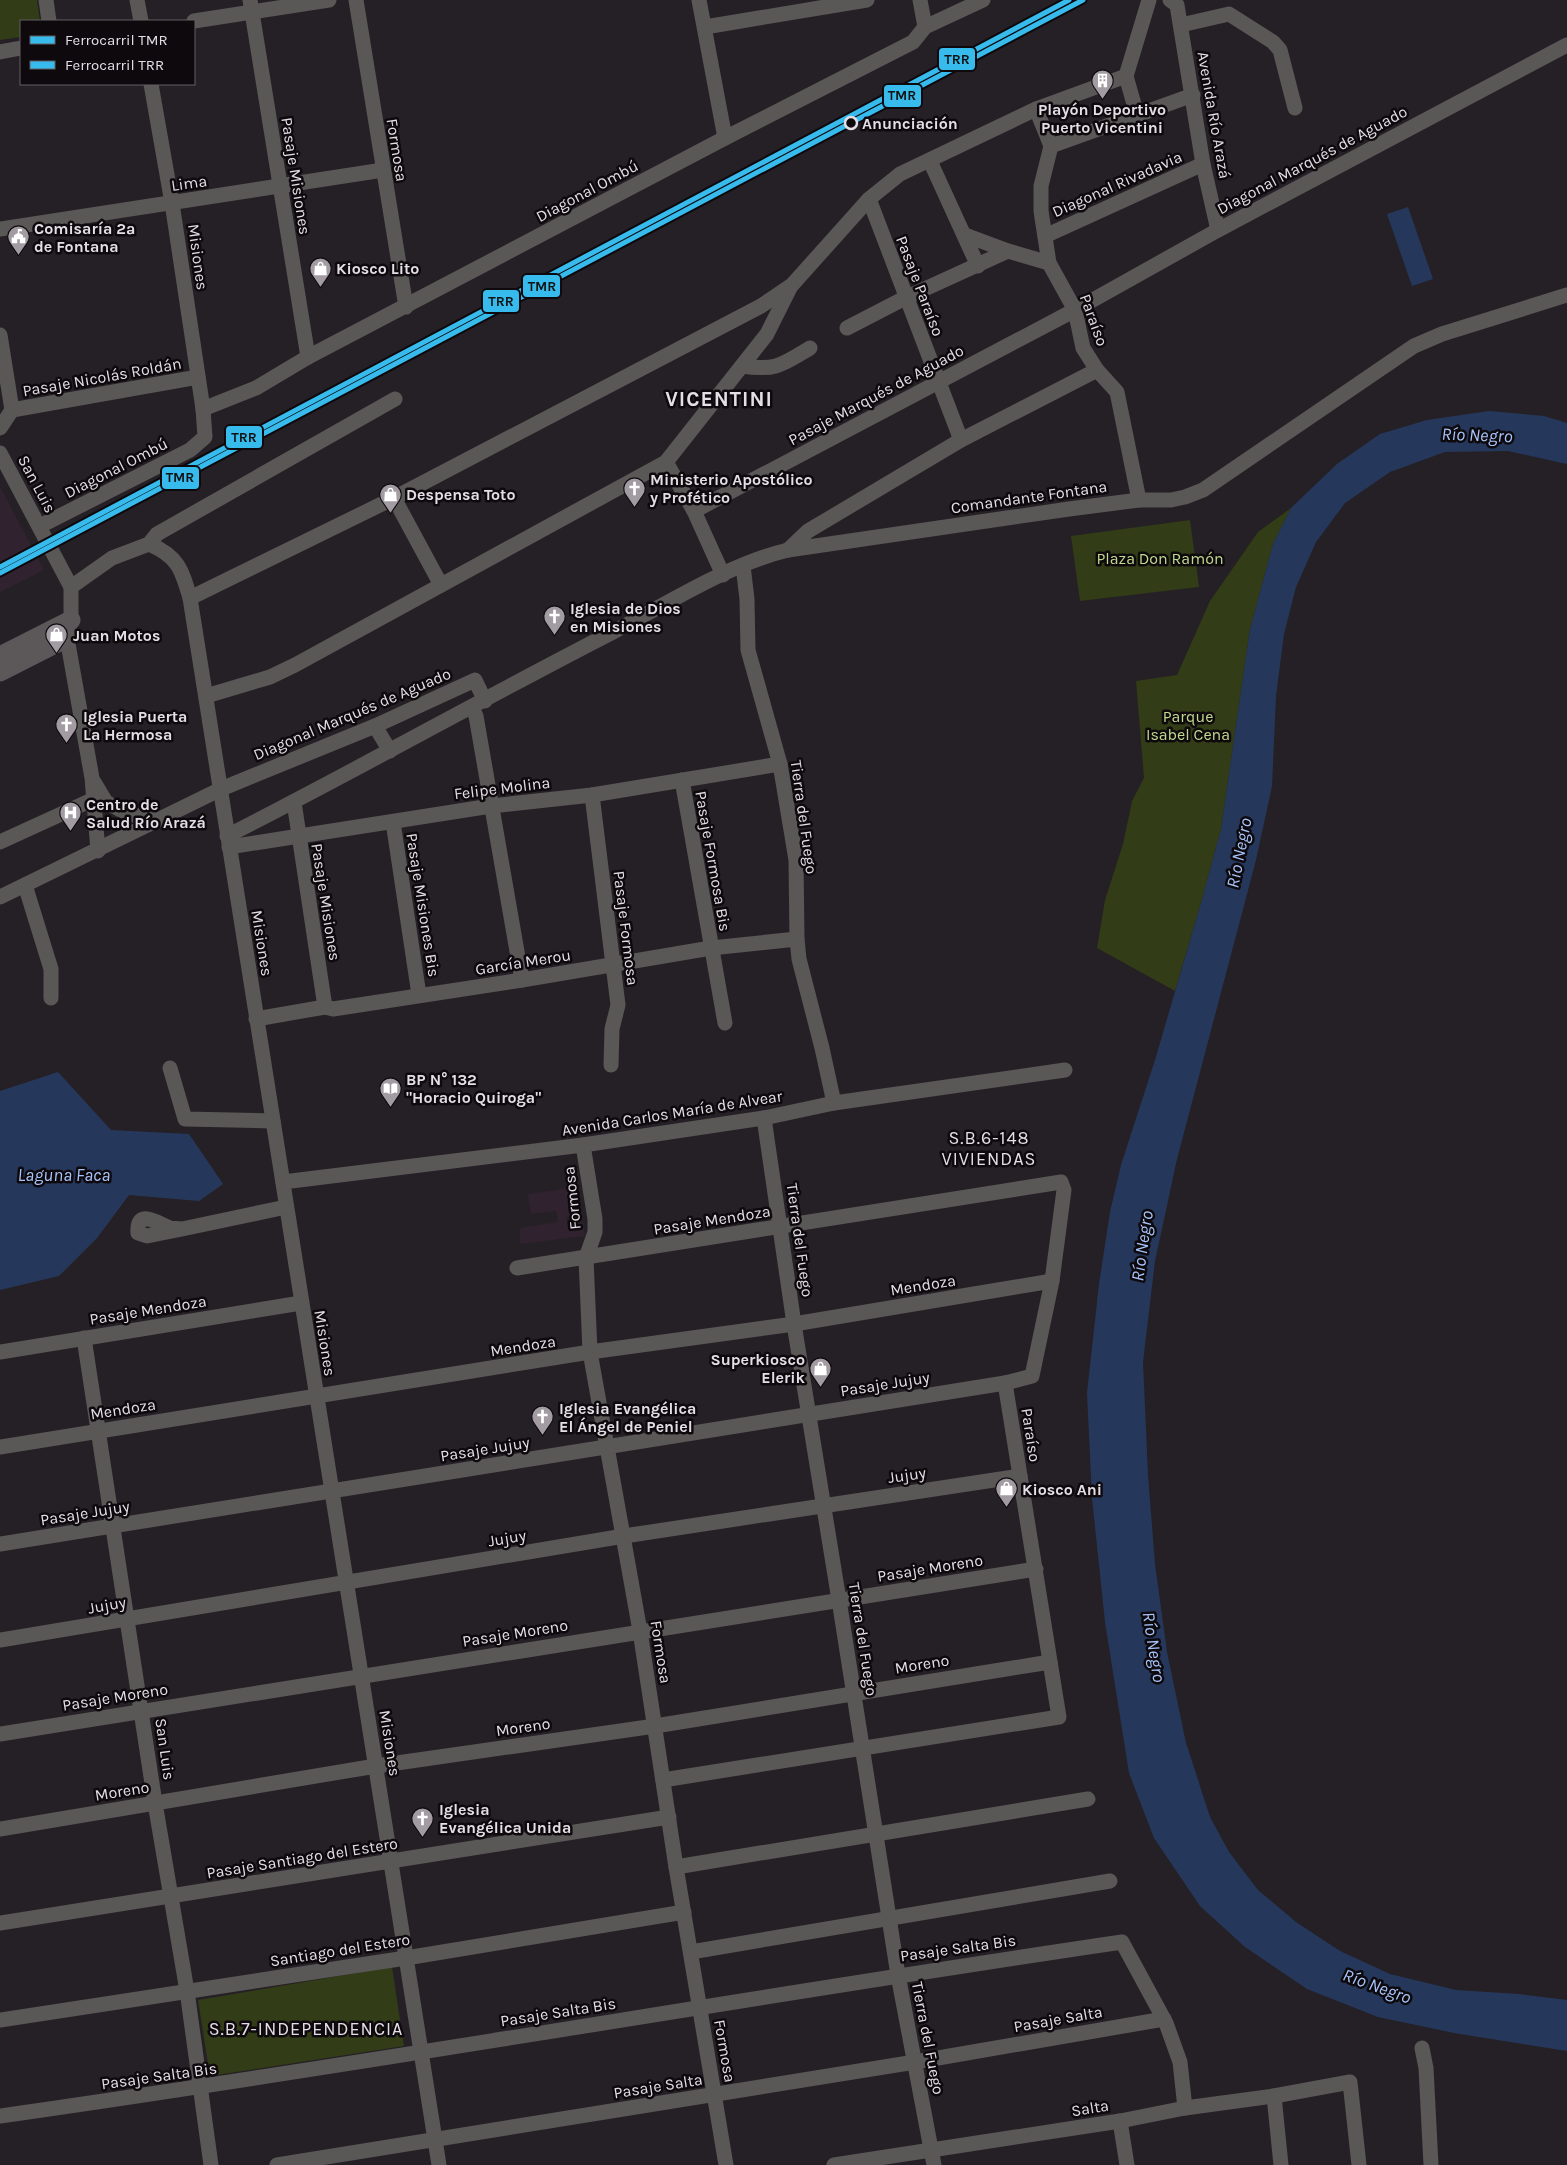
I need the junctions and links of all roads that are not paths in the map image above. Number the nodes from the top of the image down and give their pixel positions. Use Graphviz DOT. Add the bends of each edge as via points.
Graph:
graph roads {
  1 [pos="46,0"];
  2 [pos="137,0"];
  3 [pos="329,0"];
  4 [pos="356,0"];
  5 [pos="699,0"];
  6 [pos="867,0"];
  7 [pos="920,0"];
  8 [pos="983,0"];
  9 [pos="1149,0"];
  10 [pos="1173,3"];
  11 [pos="251,6"];
  12 [pos="49,20"];
  13 [pos="141,20"];
  14 [pos="195,21"];
  15 [pos="1180,25"];
  16 [pos="705,27"];
  17 [pos="925,27"];
  18 [pos="1567,45"];
  19 [pos="20,48"];
  20 [pos="0,52"];
  21 [pos="1126,76"];
  22 [pos="152,85"];
  23 [pos="1193,95"];
  24 [pos="1295,108"];
  25 [pos="1036,109"];
  26 [pos="1138,114"];
  27 [pos="725,138"];
  28 [pos="1050,146"];
  29 [pos="930,161"];
  30 [pos="1203,164"];
  31 [pos="383,170"];
  32 [pos="280,187"];
  33 [pos="869,199"];
  34 [pos="172,203"];
  35 [pos="0,229"];
  36 [pos="1218,230"];
  37 [pos="965,235"];
  38 [pos="1045,236"];
  39 [pos="1008,251"];
  40 [pos="1049,263"];
  41 [pos="978,266"];
  42 [pos="792,285"];
  43 [pos="1567,295"];
  44 [pos="905,298"];
  45 [pos="406,306"];
  46 [pos="1075,310"];
  47 [pos="847,328"];
  48 [pos="0,335"];
  49 [pos="810,348"];
  50 [pos="308,357"];
  51 [pos="742,366"];
  52 [pos="1098,370"];
  53 [pos="198,377"];
  54 [pos="938,381"];
  55 [pos="395,399"];
  56 [pos="203,409"];
  57 [pos="12,410"];
  58 [pos="0,428"];
  59 [pos="205,437"];
  60 [pos="961,440"];
  61 [pos="0,453"];
  62 [pos="666,462"];
  63 [pos="394,498"];
  64 [pos="1138,500"];
  65 [pos="694,512"];
  66 [pos="40,526"];
  67 [pos="149,544"];
  68 [pos="788,550"];
  69 [pos="743,566"];
  70 [pos="723,575"];
  71 [pos="440,585"];
  72 [pos="71,587"];
  73 [pos="190,598"];
  74 [pos="71,620"];
  75 [pos="66,638"];
  76 [pos="0,656"];
  77 [pos="0,672"];
  78 [pos="206,696"];
  79 [pos="428,702"];
  80 [pos="478,704"];
  81 [pos="439,725"];
  82 [pos="375,726"];
  83 [pos="390,751"];
  84 [pos="780,764"];
  85 [pos="92,778"];
  86 [pos="682,780"];
  87 [pos="221,789"];
  88 [pos="592,795"];
  89 [pos="94,799"];
  90 [pos="294,802"];
  91 [pos="491,806"];
  92 [pos="158,819"];
  93 [pos="393,822"];
  94 [pos="298,835"];
  95 [pos="228,841"];
  96 [pos="0,842"];
  97 [pos="98,851"];
  98 [pos="25,885"];
  99 [pos="0,897"];
  100 [pos="797,939"];
  101 [pos="711,948"];
  102 [pos="612,965"];
  103 [pos="522,980"];
  104 [pos="419,994"];
  105 [pos="51,998"];
  106 [pos="325,1007"];
  107 [pos="256,1019"];
  108 [pos="725,1023"];
  109 [pos="611,1065"];
  110 [pos="170,1068"];
  111 [pos="1065,1070"];
  112 [pos="834,1103"];
  113 [pos="764,1118"];
  114 [pos="273,1121"];
  115 [pos="583,1145"];
  116 [pos="283,1182"];
  117 [pos="286,1208"];
  118 [pos="781,1227"];
  119 [pos="182,1229"];
  120 [pos="586,1258"];
  121 [pos="517,1268"];
  122 [pos="1052,1281"];
  123 [pos="301,1303"];
  124 [pos="794,1324"];
  125 [pos="84,1338"];
  126 [pos="0,1352"];
  127 [pos="590,1352"];
  128 [pos="1005,1384"];
  129 [pos="316,1397"];
  130 [pos="809,1414"];
  131 [pos="98,1431"];
  132 [pos="0,1447"];
  133 [pos="608,1447"];
  134 [pos="1020,1476"];
  135 [pos="332,1491"];
  136 [pos="824,1505"];
  137 [pos="111,1527"];
  138 [pos="624,1536"];
  139 [pos="0,1544"];
  140 [pos="1036,1569"];
  141 [pos="346,1582"];
  142 [pos="840,1600"];
  143 [pos="126,1619"];
  144 [pos="640,1631"];
  145 [pos="0,1640"];
  146 [pos="1050,1662"];
  147 [pos="362,1676"];
  148 [pos="854,1692"];
  149 [pos="141,1710"];
  150 [pos="655,1726"];
  151 [pos="0,1734"];
  152 [pos="863,1749"];
  153 [pos="376,1766"];
  154 [pos="663,1780"];
  155 [pos="1088,1799"];
  156 [pos="155,1803"];
  157 [pos="669,1817"];
  158 [pos="0,1829"];
  159 [pos="877,1834"];
  160 [pos="391,1861"];
  161 [pos="676,1867"];
  162 [pos="1110,1881"];
  163 [pos="170,1896"];
  164 [pos="684,1912"];
  165 [pos="889,1920"];
  166 [pos="0,1923"];
  167 [pos="691,1952"];
  168 [pos="406,1958"];
  169 [pos="898,1975"];
  170 [pos="186,1992"];
  171 [pos="700,2008"];
  172 [pos="1164,2019"];
  173 [pos="0,2020"];
  174 [pos="1422,2048"];
  175 [pos="421,2051"];
  176 [pos="915,2062"];
  177 [pos="200,2088"];
  178 [pos="714,2094"];
  179 [pos="1274,2096"];
  180 [pos="1185,2108"];
  181 [pos="0,2116"];
  182 [pos="1120,2121"];
  183 [pos="435,2140"];
  184 [pos="932,2149"];
  185 [pos="211,2165"];
  186 [pos="276,2165"];
  187 [pos="439,2165"];
  188 [pos="726,2165"];
  189 [pos="834,2165"];
  190 [pos="934,2165"];
  191 [pos="1127,2165"];
  192 [pos="1280,2165"];
  193 [pos="1359,2165"];
  194 [pos="1431,2165"];
  1 -- 12 [label="street"];
  2 -- 13 [label="street"];
  3 -- 11 [label="street"];
  4 -- 31 [label="street, Formosa"];
  5 -- 16 [label="street"];
  6 -- 16 [label="street"];
  7 -- 17 [label="street"];
  8 -- 17 [label="street, Diagonal Ombú"];
  9 -- 21 [label="street"];
  10 -- 15 [label="street, Avenida Río Arazá"];
  11 -- 14 [label="street"];
  11 -- 32 [label="street, Pasaje Misiones"];
  15 -- 23 [label="street, Avenida Río Arazá"];
  15 -- 24 [label="street" via="1229,14 1274,42 1280,50"];
  16 -- 27 [label="street"];
  17 -- 27 [label="street, Diagonal Ombú" via="913,42"];
  18 -- 36 [label="street, Diagonal Marqués de Aguado"];
  19 -- 20 [label="street"];
  21 -- 25 [label="street"];
  21 -- 26 [label="street"];
  22 -- 34 [label="street, Misiones"];
  23 -- 26 [label="street"];
  23 -- 30 [label="street, Avenida Río Arazá"];
  25 -- 28 [label="street"];
  25 -- 29 [label="street"];
  26 -- 28 [label="street"];
  27 -- 45 [label="street, Diagonal Ombú"];
  28 -- 38 [label="street" via="1041,186"];
  29 -- 33 [label="street" via="900,174"];
  29 -- 37 [label="street"];
  30 -- 36 [label="street, Avenida Río Arazá"];
  30 -- 38 [label="street, Diagonal Rivadavia"];
  31 -- 32 [label="street, Lima"];
  31 -- 45 [label="street, Formosa"];
  32 -- 34 [label="street, Lima"];
  32 -- 50 [label="street, Pasaje Misiones"];
  33 -- 42 [label="street"];
  33 -- 44 [label="street, Pasaje Paraíso"];
  34 -- 35 [label="street, Lima"];
  34 -- 53 [label="street, Misiones"];
  36 -- 46 [label="street, Diagonal Marqués de Aguado"];
  37 -- 39 [label="street"];
  37 -- 41 [label="street"];
  38 -- 40 [label="street"];
  39 -- 40 [label="street"];
  39 -- 41 [label="street"];
  40 -- 46 [label="street, Paraíso"];
  41 -- 44 [label="street"];
  42 -- 51 [label="street" via="767,334"];
  42 -- 63 [label="street" via="761,306"];
  43 -- 64 [label="street, Comandante Fontana" via="1442,334 1414,346 1203,490 1171,500"];
  44 -- 47 [label="street"];
  44 -- 54 [label="street, Pasaje Paraíso"];
  45 -- 50 [label="street, Diagonal Ombú"];
  46 -- 52 [label="street, Paraíso" via="1083,348"];
  46 -- 54 [label="street, Pasaje Marqués de Aguado"];
  48 -- 57 [label="street"];
  49 -- 51 [label="street" via="781,366 764,369"];
  50 -- 56 [label="street, Diagonal Ombú" via="256,388"];
  51 -- 62 [label="street"];
  52 -- 60 [label="street"];
  52 -- 64 [label="street, Paraíso" via="1117,392"];
  53 -- 56 [label="street, Misiones"];
  53 -- 57 [label="street, Pasaje Nicolás Roldán"];
  54 -- 60 [label="street, Pasaje Paraíso"];
  54 -- 65 [label="street, Pasaje Marqués de Aguado"];
  55 -- 67 [label="street" via="157,534"];
  56 -- 59 [label="street, Misiones"];
  57 -- 58 [label="street"];
  59 -- 66 [label="street, Diagonal Ombú" via="190,450"];
  60 -- 68 [label="street" via="808,531"];
  61 -- 66 [label="street, San Luis"];
  62 -- 65 [label="street"];
  62 -- 71 [label="street"];
  63 -- 71 [label="street"];
  63 -- 73 [label="street"];
  64 -- 68 [label="street, Comandante Fontana"];
  65 -- 70 [label="street"];
  66 -- 72 [label="street, San Luis"];
  67 -- 72 [label="street" via="112,558"];
  67 -- 73 [label="street, Misiones" via="166,551 183,574"];
  68 -- 69 [label="street"];
  69 -- 70 [label="street"];
  69 -- 84 [label="street, Tierra del Fuego" via="748,650"];
  70 -- 80 [label="street"];
  71 -- 78 [label="street" via="270,677"];
  72 -- 74 [label="street, San Luis"];
  73 -- 78 [label="street, Misiones"];
  74 -- 75 [label="street, San Luis"];
  74 -- 76 [label="main road"];
  75 -- 77 [label="main road"];
  75 -- 85 [label="street, San Luis"];
  78 -- 87 [label="street, Misiones"];
  79 -- 80 [label="street, Diagonal Marqués de Aguado" via="475,680"];
  79 -- 81 [label="street"];
  79 -- 82 [label="street, Diagonal Marqués de Aguado"];
  80 -- 81 [label="street"];
  80 -- 91 [label="street" via="476,716"];
  81 -- 83 [label="street"];
  82 -- 83 [label="street"];
  82 -- 87 [label="street, Diagonal Marqués de Aguado"];
  83 -- 90 [label="street"];
  84 -- 86 [label="street, Felipe Molina"];
  84 -- 100 [label="street, Tierra del Fuego" via="796,860"];
  85 -- 89 [label="street, San Luis"];
  85 -- 92 [label="street" via="106,802 128,814"];
  86 -- 88 [label="street, Felipe Molina"];
  86 -- 101 [label="street, Pasaje Formosa Bis"];
  87 -- 92 [label="street"];
  87 -- 95 [label="street, Misiones"];
  88 -- 91 [label="street, Felipe Molina"];
  88 -- 102 [label="street, Pasaje Formosa"];
  89 -- 96 [label="street"];
  89 -- 97 [label="street, San Luis"];
  90 -- 94 [label="street, Pasaje Misiones"];
  90 -- 95 [label="street"];
  91 -- 93 [label="street, Felipe Molina"];
  91 -- 103 [label="street"];
  92 -- 97 [label="street"];
  93 -- 94 [label="street, Felipe Molina"];
  93 -- 104 [label="street, Pasaje Misiones Bis"];
  94 -- 95 [label="street, Felipe Molina"];
  94 -- 106 [label="street, Pasaje Misiones"];
  95 -- 107 [label="street, Misiones"];
  97 -- 98 [label="street"];
  98 -- 99 [label="street"];
  98 -- 105 [label="street" via="51,969"];
  100 -- 101 [label="street, García Merou"];
  100 -- 112 [label="street, Tierra del Fuego"];
  101 -- 102 [label="street, García Merou"];
  101 -- 108 [label="street, Pasaje Formosa Bis"];
  102 -- 103 [label="street, García Merou"];
  102 -- 109 [label="street, Pasaje Formosa" via="618,1005 612,1029"];
  103 -- 104 [label="street, García Merou"];
  104 -- 106 [label="street, García Merou" via="334,1009"];
  106 -- 107 [label="street, García Merou"];
  107 -- 114 [label="street, Misiones"];
  110 -- 114 [label="street" via="185,1119"];
  111 -- 112 [label="street, Avenida Carlos María de Alvear"];
  112 -- 113 [label="street, Avenida Carlos María de Alvear"];
  113 -- 115 [label="street, Avenida Carlos María de Alvear"];
  113 -- 118 [label="street, Tierra del Fuego"];
  114 -- 116 [label="street, Misiones"];
  115 -- 116 [label="street, Avenida Carlos María de Alvear"];
  115 -- 120 [label="street, Formosa" via="595,1219 595,1232"];
  116 -- 117 [label="street, Misiones"];
  117 -- 119 [label="street"];
  117 -- 123 [label="street, Misiones"];
  118 -- 120 [label="street, Pasaje Mendoza"];
  118 -- 122 [label="street, Pasaje Mendoza" via="1061,1182 1064,1204"];
  118 -- 124 [label="street, Tierra del Fuego"];
  120 -- 121 [label="street, Pasaje Mendoza"];
  120 -- 127 [label="street, Formosa"];
  122 -- 124 [label="street, Mendoza"];
  122 -- 128 [label="street" via="1032,1376"];
  123 -- 125 [label="street, Pasaje Mendoza"];
  123 -- 129 [label="street, Misiones"];
  124 -- 127 [label="street, Mendoza"];
  124 -- 130 [label="street, Tierra del Fuego"];
  125 -- 126 [label="street, Pasaje Mendoza"];
  125 -- 131 [label="street, San Luis"];
  127 -- 129 [label="street, Mendoza"];
  127 -- 133 [label="street, Formosa"];
  128 -- 130 [label="street, Pasaje Jujuy"];
  128 -- 134 [label="street, Paraíso"];
  129 -- 131 [label="street, Mendoza"];
  129 -- 135 [label="street, Misiones"];
  130 -- 133 [label="street, Pasaje Jujuy"];
  130 -- 136 [label="street, Tierra del Fuego"];
  131 -- 132 [label="street, Mendoza"];
  131 -- 137 [label="street, San Luis"];
  133 -- 135 [label="street, Pasaje Jujuy"];
  133 -- 138 [label="street, Formosa"];
  134 -- 136 [label="street, Jujuy"];
  134 -- 140 [label="street, Paraíso"];
  135 -- 137 [label="street, Pasaje Jujuy"];
  135 -- 141 [label="street, Misiones"];
  136 -- 138 [label="street, Jujuy"];
  136 -- 142 [label="street, Tierra del Fuego"];
  137 -- 139 [label="street, Pasaje Jujuy"];
  137 -- 143 [label="street, San Luis"];
  138 -- 141 [label="street, Jujuy"];
  138 -- 144 [label="street, Formosa"];
  140 -- 142 [label="street, Pasaje Moreno"];
  140 -- 146 [label="street, Paraíso"];
  141 -- 143 [label="street, Jujuy"];
  141 -- 147 [label="street, Misiones"];
  142 -- 144 [label="street, Pasaje Moreno"];
  142 -- 148 [label="street, Tierra del Fuego"];
  143 -- 145 [label="street, Jujuy"];
  143 -- 149 [label="street, San Luis"];
  144 -- 147 [label="street, Pasaje Moreno"];
  144 -- 150 [label="street, Formosa"];
  146 -- 148 [label="street, Moreno"];
  146 -- 152 [label="street, Paraíso" via="1058,1717"];
  147 -- 149 [label="street, Pasaje Moreno"];
  147 -- 153 [label="street, Misiones"];
  148 -- 150 [label="street, Moreno"];
  148 -- 152 [label="street, Tierra del Fuego"];
  149 -- 151 [label="street, Pasaje Moreno"];
  149 -- 156 [label="street, San Luis"];
  150 -- 153 [label="street, Moreno"];
  150 -- 154 [label="street, Formosa"];
  152 -- 154 [label="street"];
  152 -- 159 [label="street, Tierra del Fuego"];
  153 -- 156 [label="street, Moreno"];
  153 -- 160 [label="street, Misiones"];
  154 -- 157 [label="street, Formosa"];
  155 -- 159 [label="street"];
  156 -- 158 [label="street, Moreno"];
  156 -- 163 [label="street, San Luis"];
  157 -- 160 [label="street, Pasaje Santiago del Estero"];
  157 -- 161 [label="street, Formosa"];
  159 -- 161 [label="street"];
  159 -- 165 [label="street, Tierra del Fuego"];
  160 -- 163 [label="street, Pasaje Santiago del Estero"];
  160 -- 168 [label="street, Misiones"];
  161 -- 164 [label="street, Formosa"];
  162 -- 165 [label="street"];
  163 -- 166 [label="street, Pasaje Santiago del Estero"];
  163 -- 170 [label="street, San Luis"];
  164 -- 167 [label="street, Formosa"];
  164 -- 168 [label="street, Santiago del Estero"];
  165 -- 167 [label="street"];
  165 -- 169 [label="street, Tierra del Fuego"];
  167 -- 171 [label="street, Formosa"];
  168 -- 170 [label="street, Santiago del Estero"];
  168 -- 175 [label="street, Misiones"];
  169 -- 171 [label="street, Pasaje Salta Bis"];
  169 -- 172 [label="street, Pasaje Salta Bis" via="1122,1942"];
  169 -- 176 [label="street, Tierra del Fuego"];
  170 -- 173 [label="street, Santiago del Estero"];
  170 -- 177 [label="street, San Luis"];
  171 -- 175 [label="street, Pasaje Salta Bis"];
  171 -- 178 [label="street, Formosa"];
  172 -- 176 [label="street, Pasaje Salta"];
  172 -- 180 [label="street" via="1180,2062"];
  174 -- 194 [label="street"];
  175 -- 177 [label="street, Pasaje Salta Bis"];
  175 -- 183 [label="street, Misiones"];
  176 -- 178 [label="street, Pasaje Salta"];
  176 -- 184 [label="street, Tierra del Fuego"];
  177 -- 181 [label="street, Pasaje Salta Bis"];
  177 -- 185 [label="street, San Luis"];
  178 -- 183 [label="street, Pasaje Salta"];
  178 -- 188 [label="street, Formosa"];
  179 -- 180 [label="street, Salta"];
  179 -- 192 [label="street"];
  179 -- 193 [label="street, Salta" via="1350,2082"];
  180 -- 182 [label="street, Salta"];
  182 -- 184 [label="street, Salta"];
  182 -- 191 [label="street"];
  183 -- 186 [label="street, Pasaje Salta"];
  183 -- 187 [label="street, Misiones"];
  184 -- 189 [label="street, Salta"];
  184 -- 190 [label="street, Tierra del Fuego"];
}
